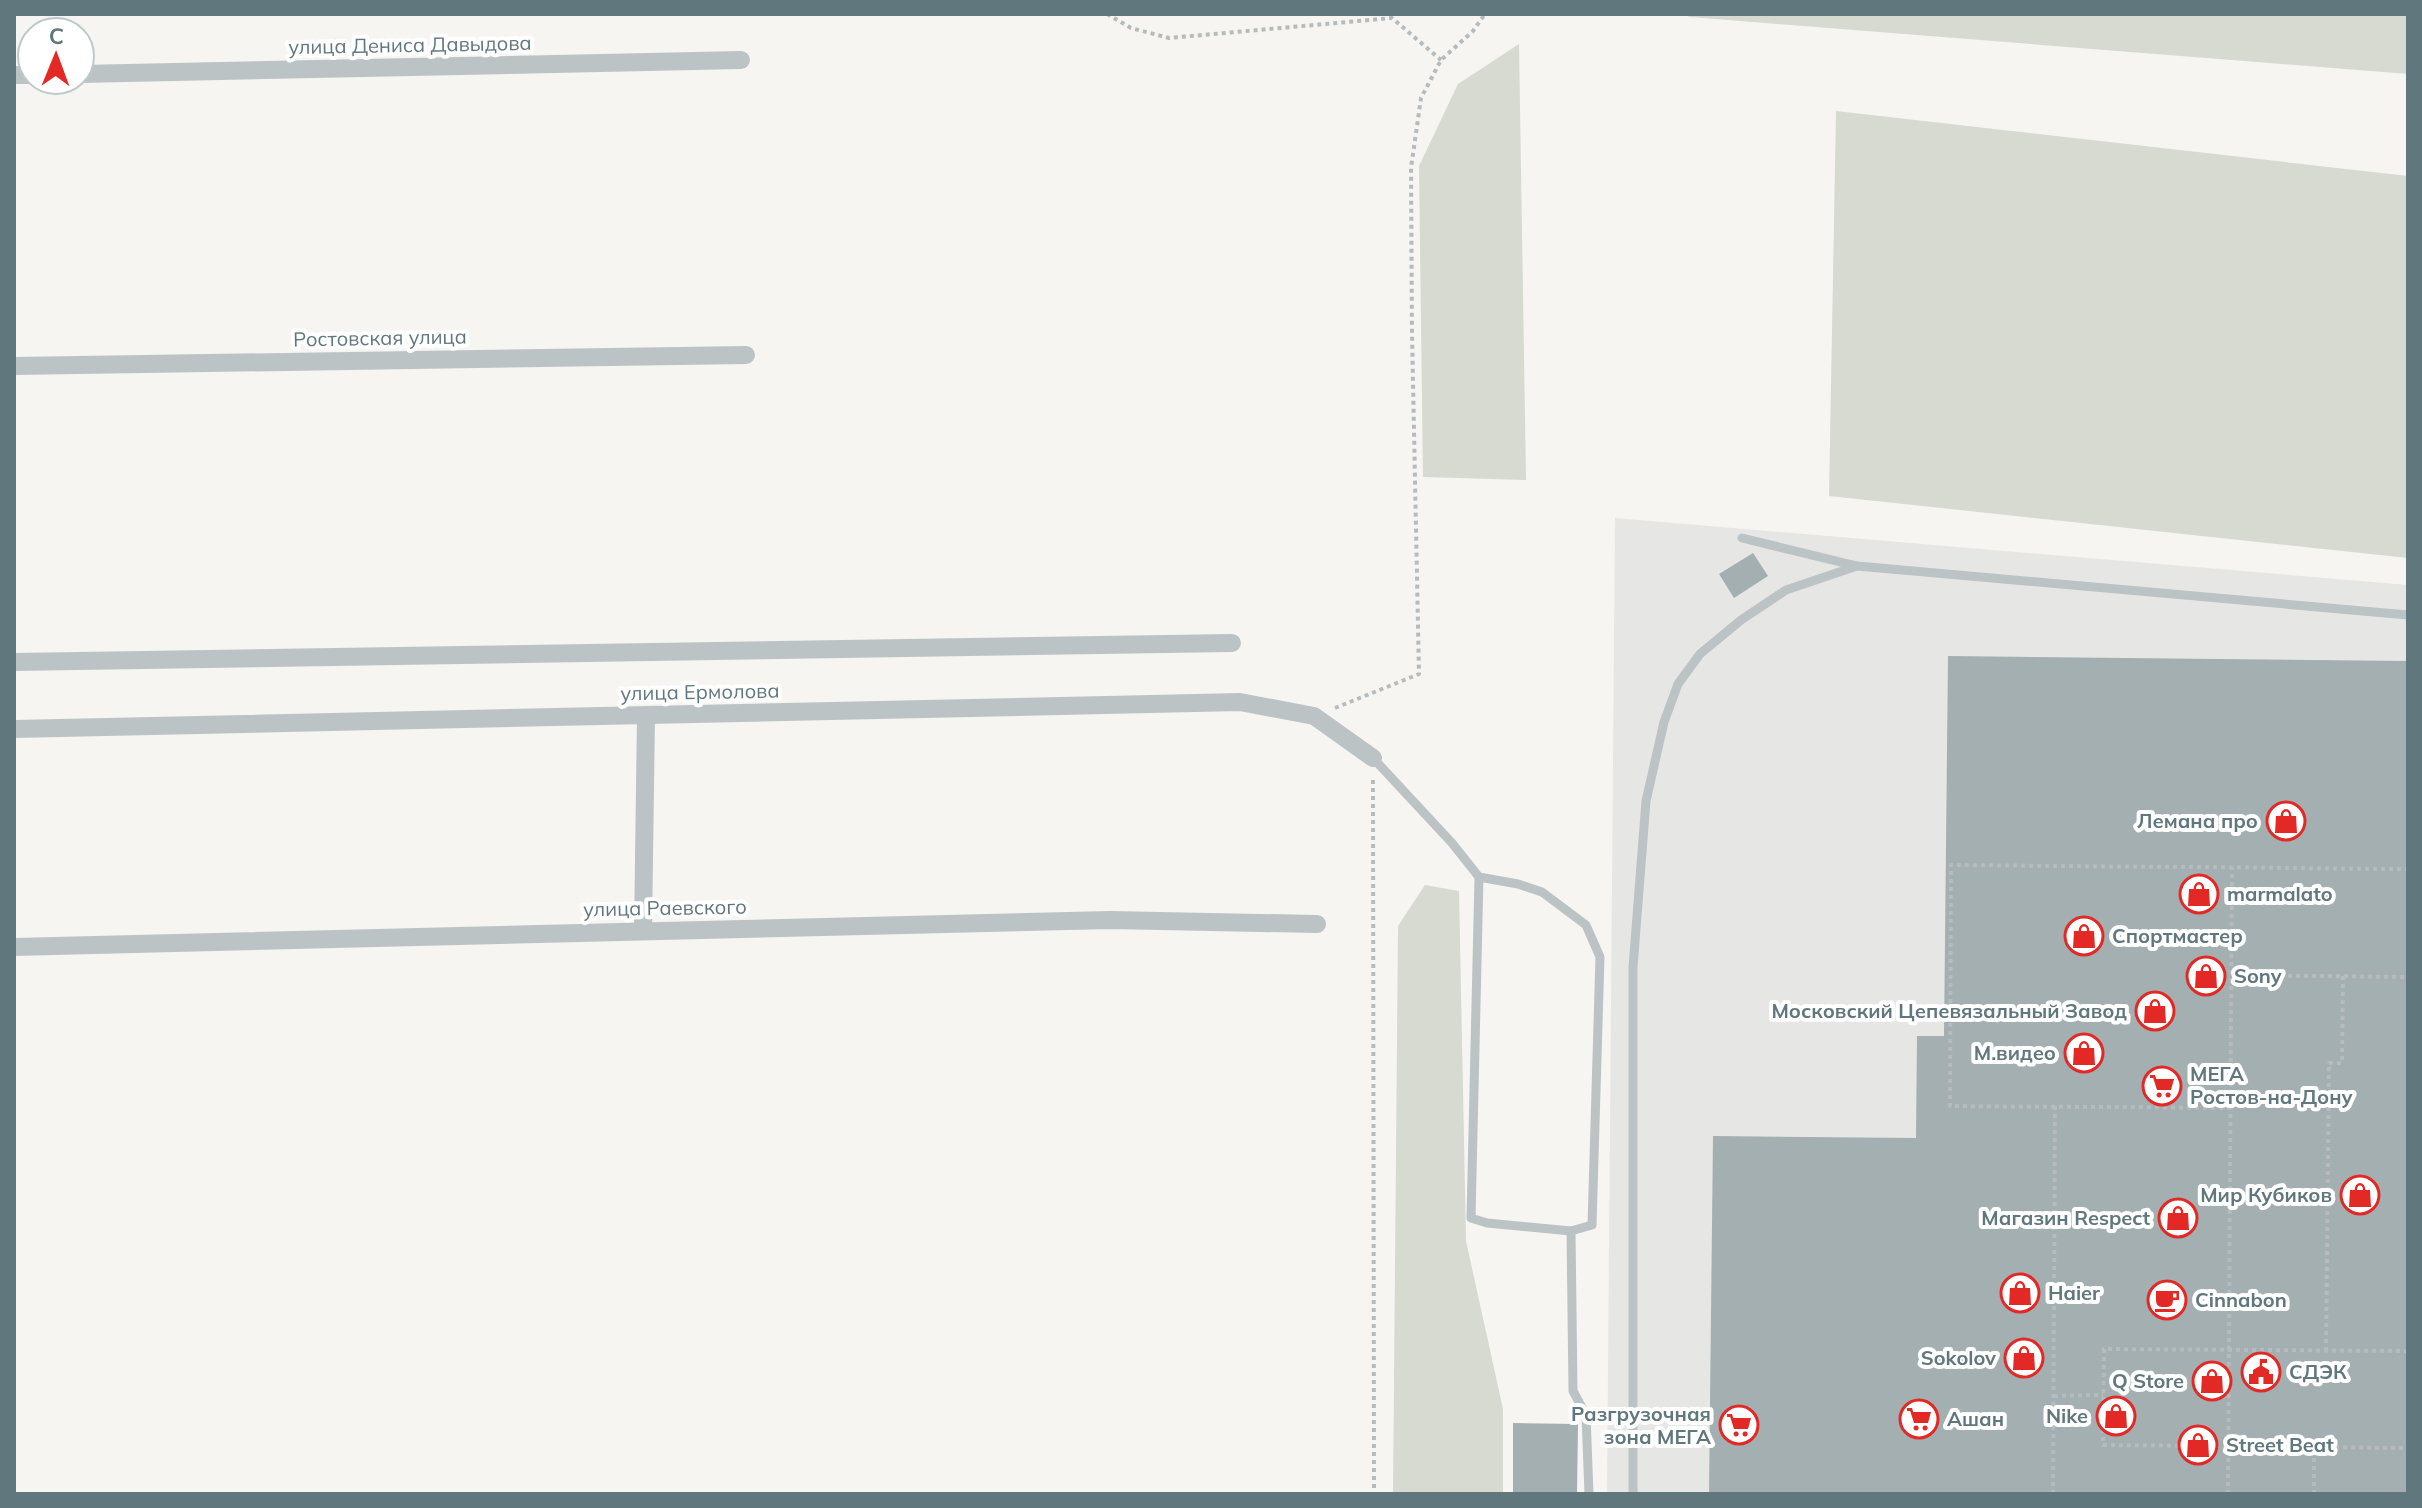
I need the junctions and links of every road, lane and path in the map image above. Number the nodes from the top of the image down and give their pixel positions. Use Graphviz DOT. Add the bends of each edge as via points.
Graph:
graph roads {
  1 [pos="1107,14"];
  2 [pos="1485,14"];
  3 [pos="741,60"];
  4 [pos="1441,60"];
  5 [pos="96,74"];
  6 [pos="746,355"];
  7 [pos="14,366"];
  8 [pos="1742,538"];
  9 [pos="1857,566"];
  10 [pos="2408,615"];
  11 [pos="1232,643"];
  12 [pos="14,662"];
  13 [pos="646,716"];
  14 [pos="1314,716"];
  15 [pos="14,729"];
  16 [pos="1373,758"];
  17 [pos="2232,867"];
  18 [pos="2408,869"];
  19 [pos="1479,877"];
  20 [pos="1317,924"];
  21 [pos="643,931"];
  22 [pos="14,947"];
  23 [pos="2232,975"];
  24 [pos="2343,976"];
  25 [pos="2408,977"];
  26 [pos="2055,1106"];
  27 [pos="2231,1108"];
  28 [pos="1571,1231"];
  29 [pos="2229,1350"];
  30 [pos="2326,1351"];
  31 [pos="2408,1351"];
  32 [pos="2104,1395"];
  33 [pos="2054,1396"];
  34 [pos="2228,1446"];
  35 [pos="2314,1447"];
  36 [pos="2408,1448"];
  37 [pos="1374,1494"];
  38 [pos="1589,1494"];
  39 [pos="1633,1494"];
  40 [pos="2053,1494"];
  41 [pos="2228,1494"];
  42 [pos="2314,1494"];
  1 -- 4 [label="path" via="1131,28 1169,38 1392,18"];
  2 -- 4 [label="path"];
  3 -- 5 [label="street, улица Дениса Давыдова"];
  4 -- 14 [label="path" via="1421,98 1411,168 1419,674"];
  6 -- 7 [label="street, Ростовская улица"];
  8 -- 9 [label="lane"];
  9 -- 10 [label="lane"];
  9 -- 39 [label="lane" via="1786,590 1700,654 1678,684 1664,722 1646,801 1633,967"];
  11 -- 12 [label="street, улица Ермолова"];
  13 -- 14 [label="street, улица Ермолова" via="1240,702"];
  13 -- 15 [label="street, улица Ермолова"];
  13 -- 21 [label="street"];
  14 -- 16 [label="street, улица Ермолова"];
  16 -- 19 [label="lane"];
  16 -- 37 [label="path"];
  17 -- 18 [label="path"];
  17 -- 23 [label="path"];
  17 -- 26 [label="path" via="1951,865 1950,1106"];
  19 -- 28 [label="lane" via="1471,1218"];
  19 -- 28 [label="lane" via="1542,892 1586,925 1600,957 1592,1225"];
  20 -- 21 [label="street, улица Раевского" via="1110,920"];
  21 -- 22 [label="street, улица Раевского"];
  23 -- 24 [label="path"];
  23 -- 27 [label="path"];
  24 -- 25 [label="path"];
  24 -- 30 [label="path" via="2342,1063 2329,1063"];
  26 -- 27 [label="path"];
  26 -- 33 [label="path"];
  27 -- 29 [label="path"];
  28 -- 38 [label="lane" via="1573,1391 1586,1415"];
  29 -- 30 [label="path"];
  29 -- 32 [label="path" via="2104,1349"];
  29 -- 34 [label="path"];
  30 -- 31 [label="path"];
  32 -- 33 [label="path"];
  32 -- 34 [label="path" via="2103,1445"];
  33 -- 40 [label="path"];
  34 -- 35 [label="path"];
  34 -- 41 [label="path"];
  35 -- 36 [label="path"];
  35 -- 42 [label="path"];
}
